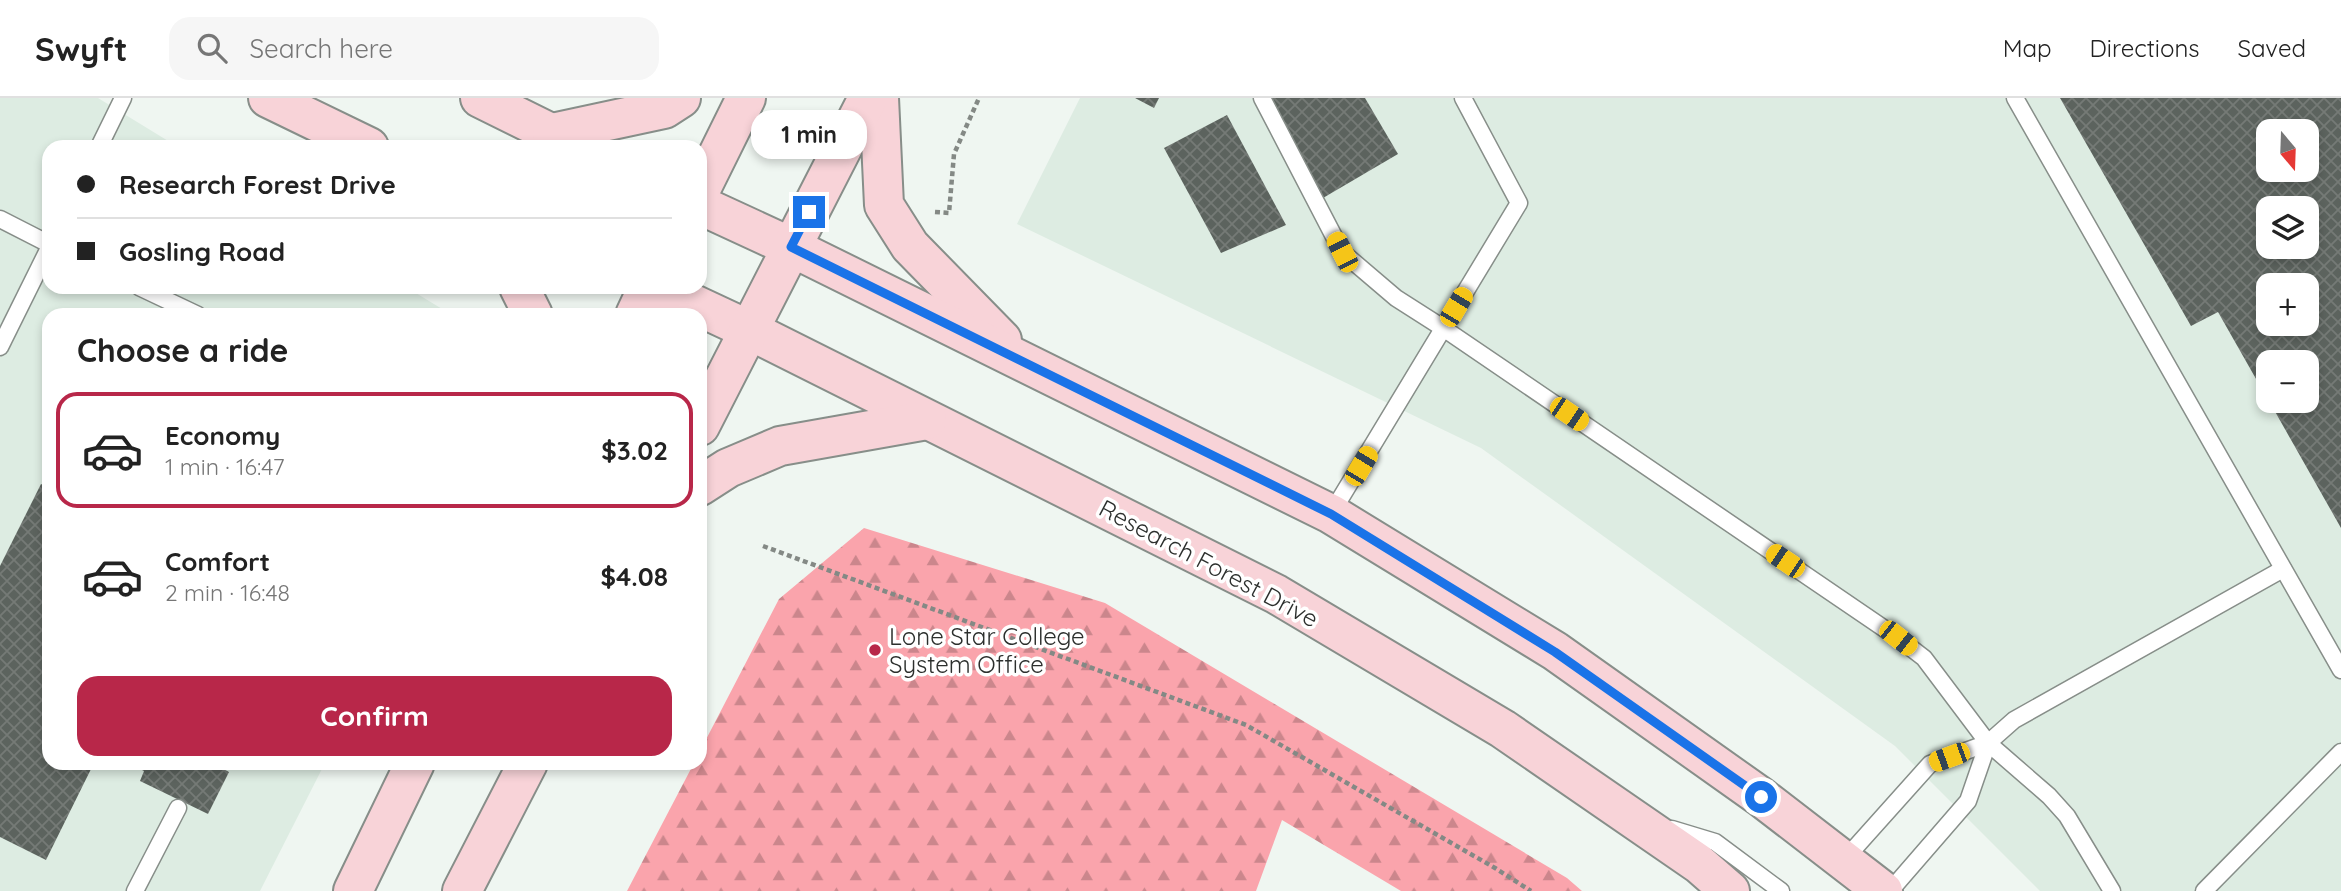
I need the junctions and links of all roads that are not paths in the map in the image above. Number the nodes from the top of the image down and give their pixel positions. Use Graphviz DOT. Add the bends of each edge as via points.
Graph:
graph roads {
  1 [pos="123,98"];
  2 [pos="268,98"];
  3 [pos="480,98"];
  4 [pos="681,98"];
  5 [pos="746,98"];
  6 [pos="868,98"];
  7 [pos="879,98"];
  8 [pos="1262,98"];
  9 [pos="1463,98"];
  10 [pos="2014,98"];
  11 [pos="102,140"];
  12 [pos="355,140"];
  13 [pos="566,140"];
  14 [pos="707,177"];
  15 [pos="707,208"];
  16 [pos="0,219"];
  17 [pos="42,242"];
  18 [pos="791,247"];
  19 [pos="42,260"];
  20 [pos="154,294"];
  21 [pos="672,294"];
  22 [pos="183,308"];
  23 [pos="702,308"];
  24 [pos="707,310"];
  25 [pos="1443,328"];
  26 [pos="749,330"];
  27 [pos="0,347"];
  28 [pos="1024,362"];
  29 [pos="707,412"];
  30 [pos="927,420"];
  31 [pos="707,482"];
  32 [pos="1331,514"];
  33 [pos="2283,569"];
  34 [pos="2341,670"];
  35 [pos="1988,743"];
  36 [pos="2341,752"];
  37 [pos="412,770"];
  38 [pos="524,770"];
  39 [pos="178,808"];
  40 [pos="1630,816"];
  41 [pos="1844,860"];
  42 [pos="135,891"];
  43 [pos="353,891"];
  44 [pos="462,891"];
  45 [pos="1730,891"];
  46 [pos="1781,891"];
  47 [pos="1883,891"];
  48 [pos="1890,891"];
  49 [pos="2112,891"];
  50 [pos="2204,891"];
  1 -- 11 [label="lane"];
  2 -- 12 [label="main road"];
  3 -- 13 [label="main road"];
  4 -- 13 [label="main road" via="664,109"];
  5 -- 14 [label="main road"];
  6 -- 18 [label="main road"];
  7 -- 28 [label="main road" via="884,205 910,246"];
  8 -- 25 [label="lane" via="1342,252 1396,298"];
  9 -- 25 [label="lane" via="1519,203"];
  10 -- 33 [label="lane"];
  15 -- 18 [label="main road"];
  16 -- 17 [label="lane"];
  18 -- 26 [label="main road"];
  18 -- 28 [label="main road"];
  19 -- 27 [label="lane"];
  20 -- 22 [label="lane"];
  21 -- 23 [label="main road, Research Forest Drive"];
  24 -- 26 [label="main road, Research Forest Drive"];
  25 -- 32 [label="lane"];
  25 -- 35 [label="lane" via="1898,638 1924,658"];
  26 -- 29 [label="main road"];
  26 -- 30 [label="main road, Research Forest Drive"];
  28 -- 32 [label="main road"];
  30 -- 31 [label="main road" via="780,446"];
  30 -- 40 [label="main road, Research Forest Drive" via="1276,594 1503,729"];
  32 -- 41 [label="main road" via="1555,652"];
  33 -- 34 [label="lane"];
  33 -- 35 [label="lane" via="2014,720"];
  35 -- 41 [label="lane" via="1930,764"];
  35 -- 48 [label="lane" via="1968,801"];
  35 -- 49 [label="lane" via="2067,816"];
  36 -- 50 [label="lane"];
  37 -- 43 [label="main road"];
  38 -- 44 [label="main road"];
  39 -- 42 [label="lane"];
  40 -- 45 [label="main road, Research Forest Drive"];
  40 -- 46 [label="lane" via="1715,842"];
  41 -- 47 [label="main road"];
}
